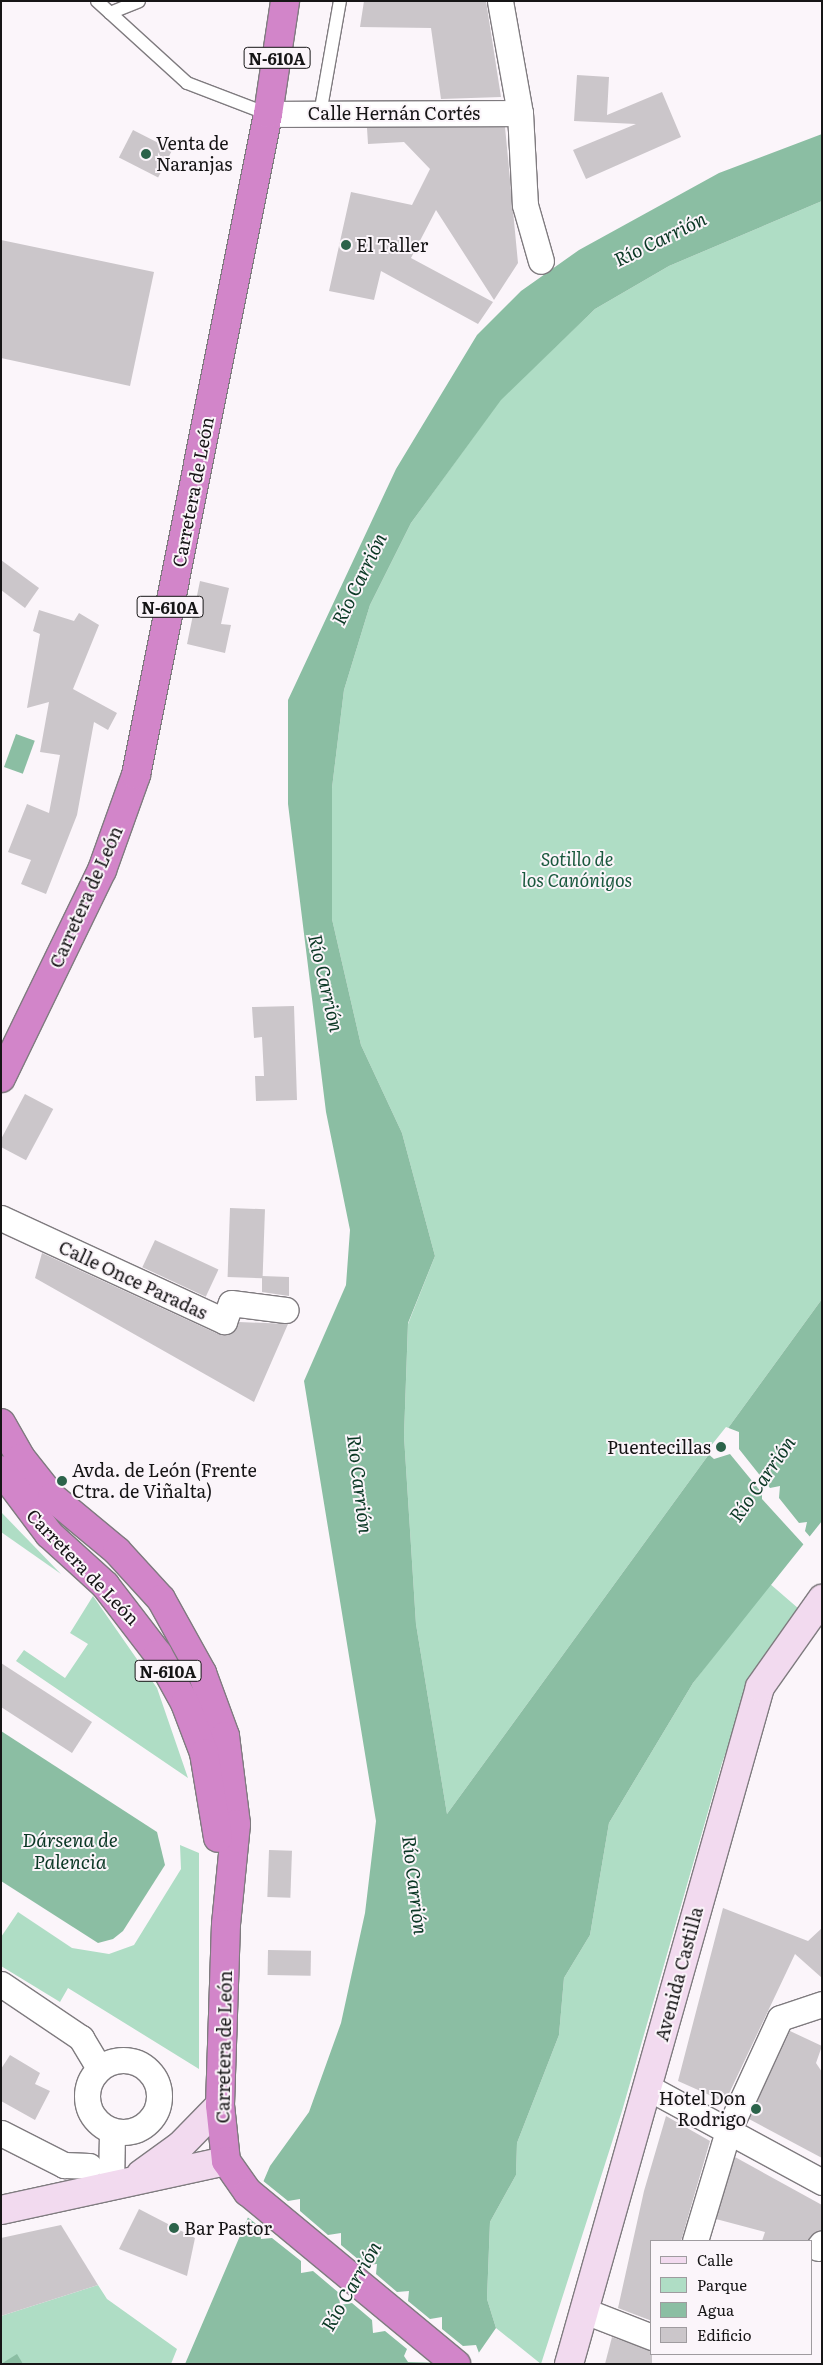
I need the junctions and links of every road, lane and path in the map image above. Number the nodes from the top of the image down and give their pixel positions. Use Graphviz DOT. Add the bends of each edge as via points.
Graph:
graph roads {
  1 [pos="97,1"];
  2 [pos="139,1"];
  3 [pos="285,1"];
  4 [pos="340,1"];
  5 [pos="500,1"];
  6 [pos="110,13"];
  7 [pos="520,113"];
  8 [pos="268,114"];
  9 [pos="320,114"];
  10 [pos="541,261"];
  11 [pos="1,1078"];
  12 [pos="1,1218"];
  13 [pos="286,1310"];
  14 [pos="1,1423"];
  15 [pos="1,1470"];
  16 [pos="822,1599"];
  17 [pos="226,1924"];
  18 [pos="1,1984"];
  19 [pos="822,2004"];
  20 [pos="99,2068"];
  21 [pos="649,2088"];
  22 [pos="220,2105"];
  23 [pos="106,2128"];
  24 [pos="728,2131"];
  25 [pos="1,2133"];
  26 [pos="226,2161"];
  27 [pos="104,2181"];
  28 [pos="822,2182"];
  29 [pos="1,2210"];
  30 [pos="695,2240"];
  31 [pos="586,2311"];
  32 [pos="650,2336"];
  33 [pos="456,2364"];
  34 [pos="569,2364"];
  1 -- 6 [label="lane"];
  2 -- 6 [label="lane"];
  3 -- 8 [label="highway, Carretera de León / N-610A"];
  4 -- 9 [label="lane"];
  5 -- 7 [label="street"];
  6 -- 8 [label="lane" via="187,83"];
  7 -- 9 [label="street, Calle Hernán Cortés"];
  7 -- 10 [label="street" via="525,205"];
  8 -- 9 [label="street, Calle Hernán Cortés"];
  8 -- 11 [label="highway, Carretera de León / N-610A" via="136,775 102,870"];
  12 -- 13 [label="street, Calle Once Paradas" via="224,1321 231,1303"];
  14 -- 17 [label="highway, Carretera de León / N-610A" via="21,1458 52,1497 117,1551 161,1599 202,1673 225,1736 236,1824"];
  15 -- 17 [label="highway, Carretera de León / N-610A" via="49,1534 132,1614 185,1703 204,1753 216,1810"];
  16 -- 21 [label="main road, Avenida Castilla" via="760,1687 733,1772"];
  17 -- 22 [label="highway, Carretera de León / N-610A"];
  18 -- 20 [label="street" via="81,2038"];
  19 -- 24 [label="street" via="780,2018"];
  20 -- 23 [label="street" via="86,2097"];
  20 -- 23 [label="street" via="110,2062 135,2062 146,2068 159,2089 160,2102 147,2124 130,2132"];
  21 -- 24 [label="street"];
  21 -- 31 [label="main road, Avenida Castilla"];
  22 -- 26 [label="highway, Carretera de León / N-610A"];
  22 -- 27 [label="main road" via="163,2161"];
  23 -- 27 [label="street"];
  24 -- 28 [label="street"];
  24 -- 30 [label="street"];
  25 -- 27 [label="street"];
  26 -- 27 [label="main road"];
  26 -- 33 [label="highway, Carretera de León / N-610A" via="248,2192"];
  27 -- 29 [label="main road"];
  31 -- 32 [label="street"];
  31 -- 34 [label="main road, Avenida Castilla"];
}
